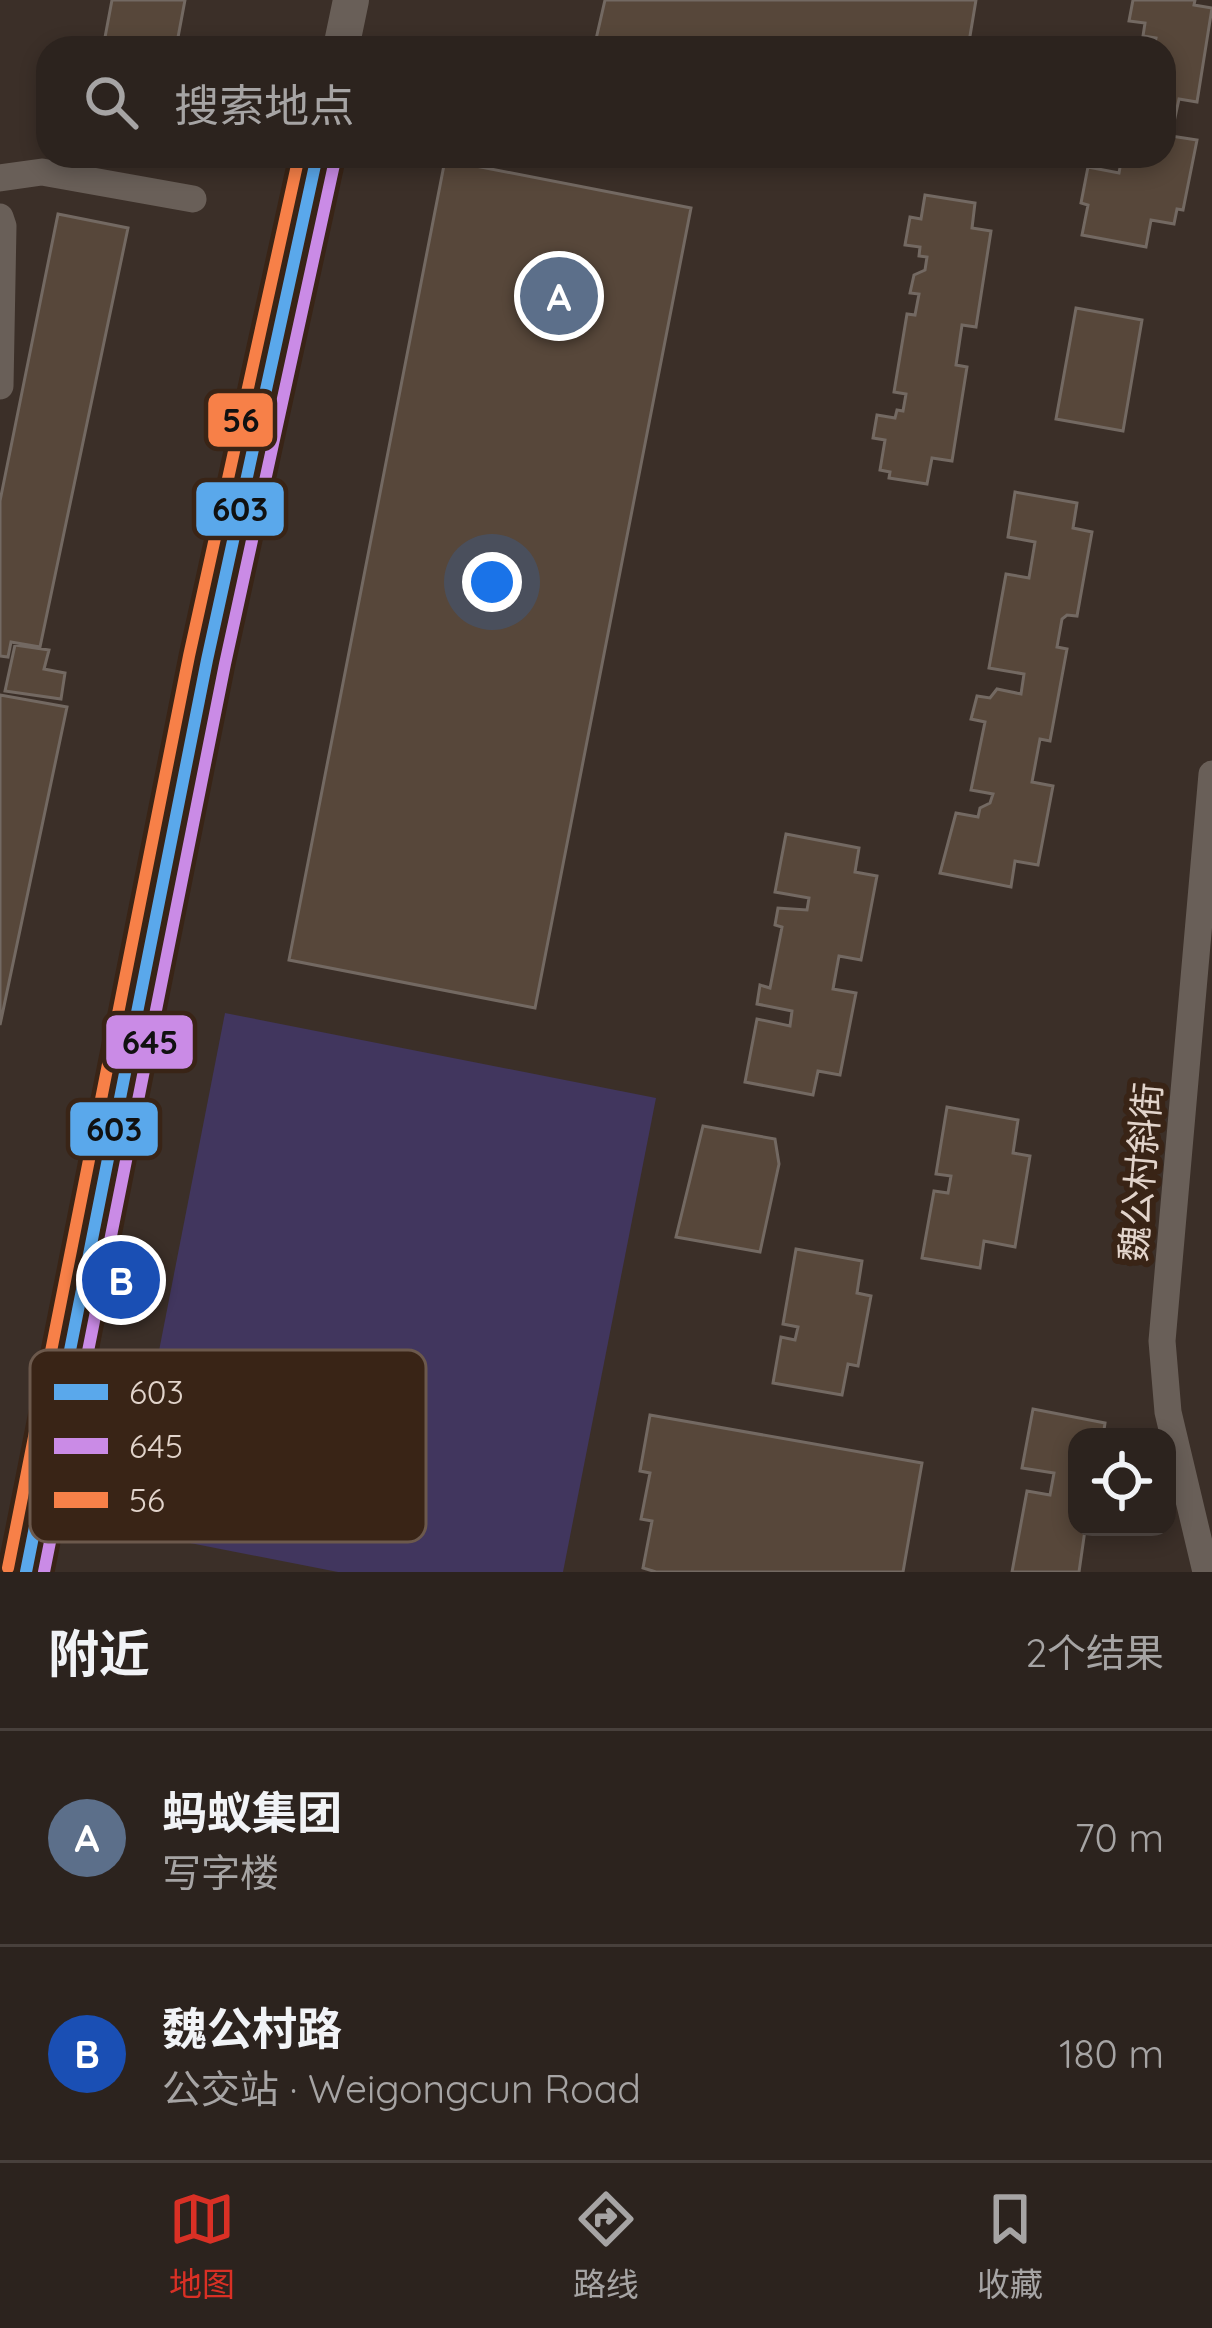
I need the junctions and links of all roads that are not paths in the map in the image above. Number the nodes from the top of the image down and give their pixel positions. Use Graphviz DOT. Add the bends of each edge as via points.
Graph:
graph roads {
  1 [pos="352,0"];
  2 [pos="344,36"];
  3 [pos="314,168"];
  4 [pos="0,178"];
  5 [pos="193,199"];
  6 [pos="0,217"];
  7 [pos="0,386"];
  8 [pos="1212,774"];
  9 [pos="70,1350"];
  10 [pos="1182,1483"];
  11 [pos="1212,1485"];
  12 [pos="32,1542"];
  13 [pos="26,1572"];
  14 [pos="1206,1572"];
  1 -- 2 [label="street"];
  3 -- 9 [label="street"];
  4 -- 5 [label="street" via="42,172"];
  6 -- 7 [label="street"];
  8 -- 10 [label="street, 魏公村斜街" via="1162,1341"];
  10 -- 11 [label="street"];
  10 -- 14 [label="street, 魏公村斜街"];
  12 -- 13 [label="street"];
}
